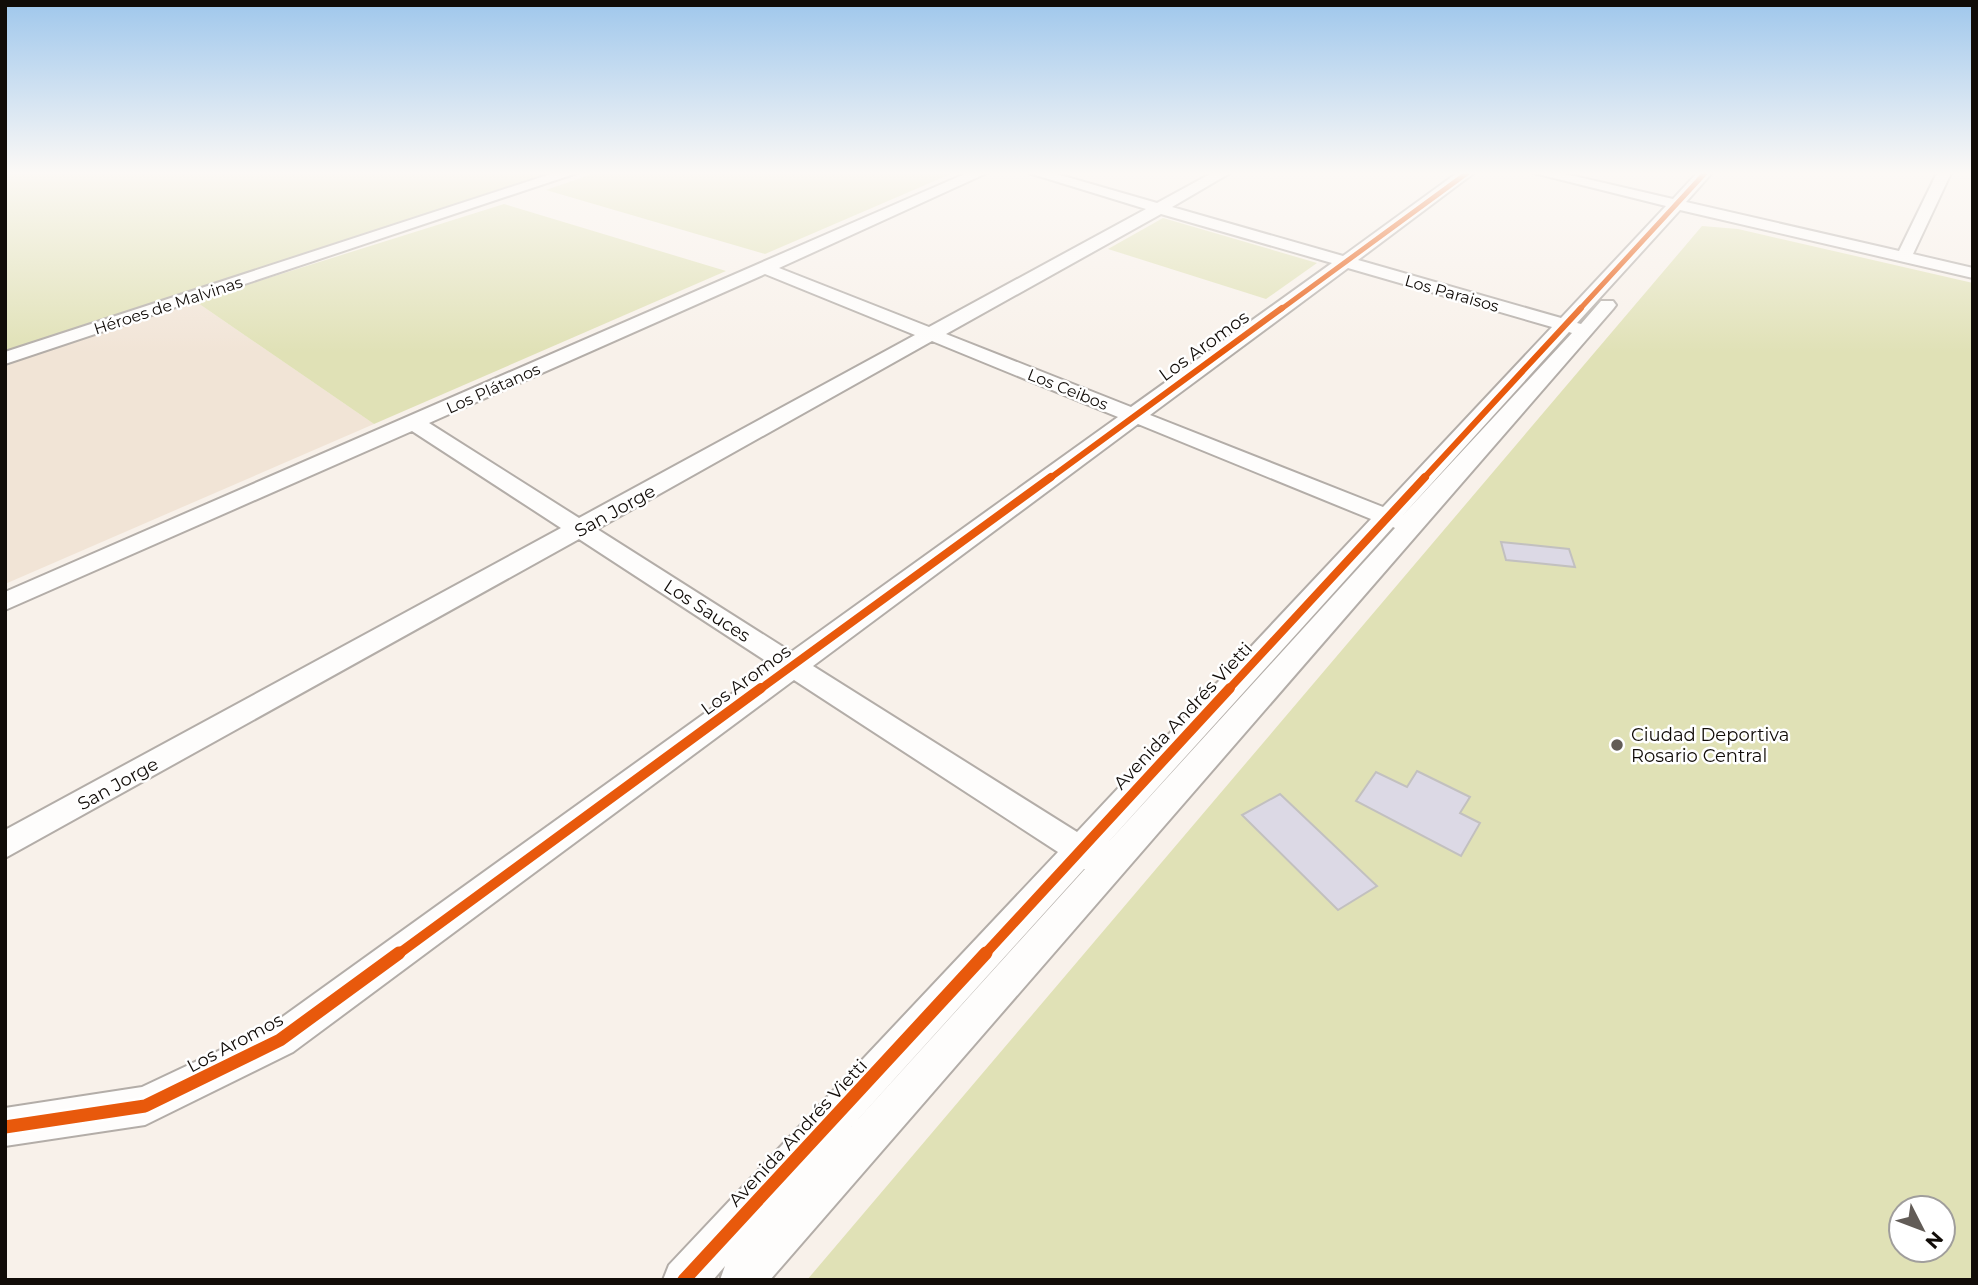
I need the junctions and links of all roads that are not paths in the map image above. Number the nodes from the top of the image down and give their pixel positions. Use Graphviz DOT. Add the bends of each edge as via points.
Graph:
graph roads {
  1 [pos="387,233"];
  2 [pos="844,233"];
  3 [pos="1116,233"];
  4 [pos="1243,233"];
  5 [pos="1384,233"];
  6 [pos="1660,233"];
  7 [pos="1801,233"];
  8 [pos="1915,233"];
  9 [pos="1904,257"];
  10 [pos="1345,262"];
  11 [pos="765,268"];
  12 [pos="1973,273"];
  13 [pos="1574,328"];
  14 [pos="932,335"];
  15 [pos="5,358"];
  16 [pos="1135,416"];
  17 [pos="414,423"];
  18 [pos="1399,522"];
  19 [pos="581,530"];
  20 [pos="5,603"];
  21 [pos="793,666"];
  22 [pos="5,845"];
  23 [pos="1080,850"];
  24 [pos="1107,867"];
  25 [pos="5,1127"];
  26 [pos="684,1280"];
  27 [pos="741,1280"];
  1 -- 15 [label="street, Héroes de Malvinas"];
  2 -- 11 [label="street, Los Plátanos"];
  3 -- 14 [label="street, San Jorge"];
  4 -- 10 [label="street, Los Paraisos"];
  5 -- 10 [label="street, Los Aromos"];
  6 -- 13 [label="street, Avenida Andrés Vietti"];
  7 -- 9 [label="street"];
  8 -- 9 [label="street"];
  9 -- 12 [label="street"];
  10 -- 13 [label="street, Los Paraisos"];
  10 -- 16 [label="street, Los Aromos"];
  11 -- 14 [label="street, Los Ceibos"];
  11 -- 17 [label="street, Los Plátanos"];
  13 -- 18 [label="street, Avenida Andrés Vietti"];
  14 -- 16 [label="street, Los Ceibos"];
  14 -- 19 [label="street, San Jorge"];
  16 -- 18 [label="street, Los Ceibos"];
  16 -- 21 [label="street, Los Aromos"];
  17 -- 19 [label="street, Los Sauces"];
  17 -- 20 [label="street, Los Plátanos"];
  18 -- 23 [label="street, Avenida Andrés Vietti"];
  18 -- 24 [label="street, Avenida Andrés Vietti"];
  19 -- 21 [label="street, Los Sauces"];
  19 -- 22 [label="street, San Jorge"];
  21 -- 23 [label="street, Los Sauces"];
  21 -- 25 [label="street, Los Aromos" via="280,1040 145,1106"];
  23 -- 24 [label="street, Los Sauces"];
  23 -- 26 [label="street, Avenida Andrés Vietti"];
  24 -- 27 [label="street, Avenida Andrés Vietti"];
}
